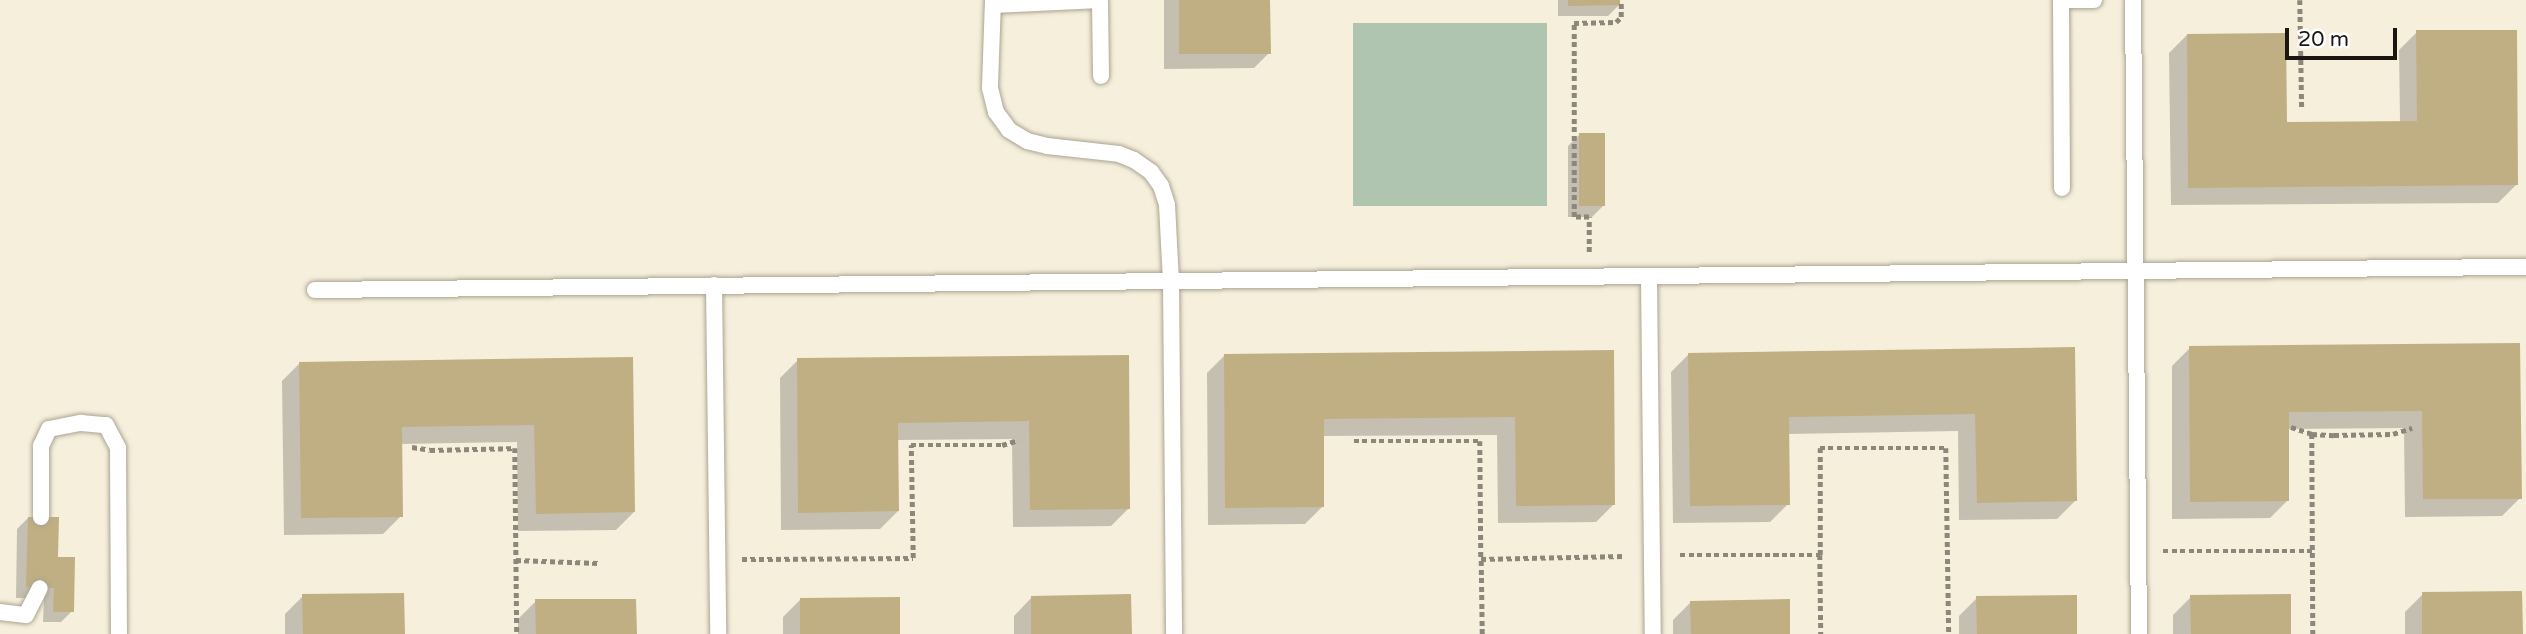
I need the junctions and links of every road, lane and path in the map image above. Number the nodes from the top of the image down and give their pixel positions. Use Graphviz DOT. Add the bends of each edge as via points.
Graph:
graph roads {
  1 [pos="1621,0"];
  2 [pos="2061,0"];
  3 [pos="2094,0"];
  4 [pos="2133,0"];
  5 [pos="2300,0"];
  6 [pos="1100,1"];
  7 [pos="993,2"];
  8 [pos="1101,76"];
  9 [pos="2302,110"];
  10 [pos="2062,188"];
  11 [pos="2526,267"];
  12 [pos="2136,271"];
  13 [pos="1589,276"];
  14 [pos="1649,276"];
  15 [pos="1171,281"];
  16 [pos="714,285"];
  17 [pos="315,290"];
  18 [pos="2291,427"];
  19 [pos="2412,428"];
  20 [pos="2312,434"];
  21 [pos="1018,440"];
  22 [pos="1354,441"];
  23 [pos="412,447"];
  24 [pos="41,517"];
  25 [pos="2138,551"];
  26 [pos="2312,551"];
  27 [pos="1652,555"];
  28 [pos="1820,555"];
  29 [pos="717,559"];
  30 [pos="1481,559"];
  31 [pos="516,560"];
  32 [pos="598,562"];
  33 [pos="40,588"];
  34 [pos="0,612"];
  35 [pos="119,634"];
  36 [pos="516,634"];
  37 [pos="718,634"];
  38 [pos="1174,634"];
  39 [pos="1482,634"];
  40 [pos="1653,634"];
  41 [pos="1821,634"];
  42 [pos="1949,634"];
  43 [pos="2139,634"];
  44 [pos="2313,634"];
  1 -- 13 [label="path" via="1621,17 1616,22 1574,23 1574,217 1589,217"];
  2 -- 3 [label="lane"];
  2 -- 10 [label="lane"];
  4 -- 12 [label="lane"];
  5 -- 9 [label="path"];
  6 -- 7 [label="lane"];
  6 -- 8 [label="lane"];
  7 -- 15 [label="lane" via="989,62 996,112 1009,130 1027,141 1119,154 1150,172 1167,205"];
  11 -- 12 [label="lane"];
  12 -- 14 [label="lane"];
  12 -- 25 [label="lane"];
  13 -- 14 [label="lane"];
  13 -- 15 [label="lane"];
  14 -- 27 [label="lane"];
  15 -- 16 [label="lane"];
  15 -- 38 [label="lane"];
  16 -- 17 [label="lane"];
  16 -- 29 [label="lane"];
  18 -- 20 [label="path"];
  19 -- 20 [label="path" via="2393,434"];
  20 -- 26 [label="path"];
  21 -- 29 [label="path" via="1002,445 911,445 912,558"];
  22 -- 30 [label="path" via="1480,441"];
  23 -- 31 [label="path" via="515,448"];
  24 -- 35 [label="lane" via="41,446 49,429 80,423 106,425 118,448"];
  25 -- 26 [label="path"];
  25 -- 43 [label="lane"];
  26 -- 44 [label="path"];
  27 -- 28 [label="path"];
  27 -- 30 [label="path"];
  27 -- 40 [label="lane"];
  28 -- 41 [label="path"];
  28 -- 42 [label="path" via="1819,448 1946,448"];
  29 -- 37 [label="lane"];
  30 -- 39 [label="path"];
  31 -- 32 [label="path"];
  31 -- 36 [label="path"];
  33 -- 34 [label="lane" via="26,615"];
}
